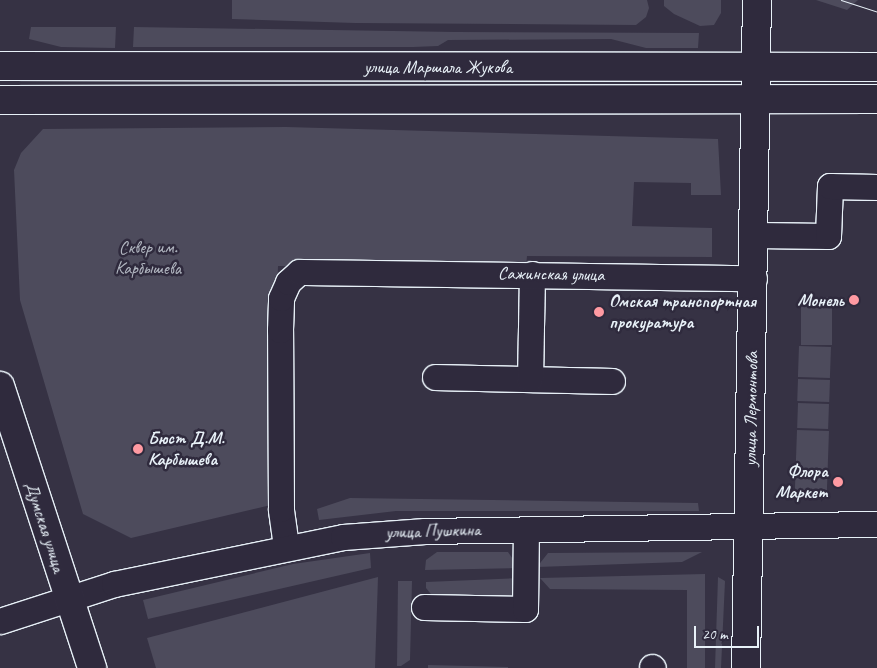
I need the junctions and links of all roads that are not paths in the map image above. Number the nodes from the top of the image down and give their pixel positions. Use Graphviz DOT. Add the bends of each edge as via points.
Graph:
graph roads {
  1 [pos="757,0"];
  2 [pos="0,66"];
  3 [pos="757,67"];
  4 [pos="877,67"];
  5 [pos="757,99"];
  6 [pos="877,99"];
  7 [pos="0,100"];
  8 [pos="877,188"];
  9 [pos="756,235"];
  10 [pos="532,274"];
  11 [pos="754,278"];
  12 [pos="436,377"];
  13 [pos="530,379"];
  14 [pos="612,380"];
  15 [pos="0,388"];
  16 [pos="877,524"];
  17 [pos="748,528"];
  18 [pos="526,529"];
  19 [pos="286,546"];
  20 [pos="68,599"];
  21 [pos="424,607"];
  22 [pos="0,621"];
  23 [pos="92,668"];
  24 [pos="746,668"];
  1 -- 3 [label="main road, улица Лермонтова"];
  2 -- 3 [label="main road, улица Маршала Жукова"];
  3 -- 4 [label="main road, улица Маршала Жукова"];
  3 -- 5 [label="main road, улица Лермонтова"];
  5 -- 6 [label="main road, улица Маршала Жукова"];
  5 -- 7 [label="main road, улица Маршала Жукова"];
  5 -- 9 [label="main road, улица Лермонтова"];
  8 -- 9 [label="street" via="830,186 828,236"];
  9 -- 11 [label="main road, улица Лермонтова"];
  10 -- 11 [label="street, Сажинская улица"];
  10 -- 13 [label="street"];
  10 -- 19 [label="street, Сажинская улица" via="299,272 288,282 281,298 281,508"];
  11 -- 17 [label="main road, улица Лермонтова"];
  12 -- 13 [label="street"];
  13 -- 14 [label="street"];
  15 -- 20 [label="main road, Думская улица"];
  16 -- 17 [label="street, улица Пушкина"];
  17 -- 18 [label="street, улица Пушкина"];
  17 -- 24 [label="main road, улица Лермонтова"];
  18 -- 19 [label="street, улица Пушкина" via="386,532"];
  18 -- 21 [label="street" via="525,609"];
  19 -- 20 [label="street, улица Пушкина" via="114,584"];
  20 -- 22 [label="street, улица Пушкина"];
  20 -- 23 [label="main road, Думская улица"];
}
